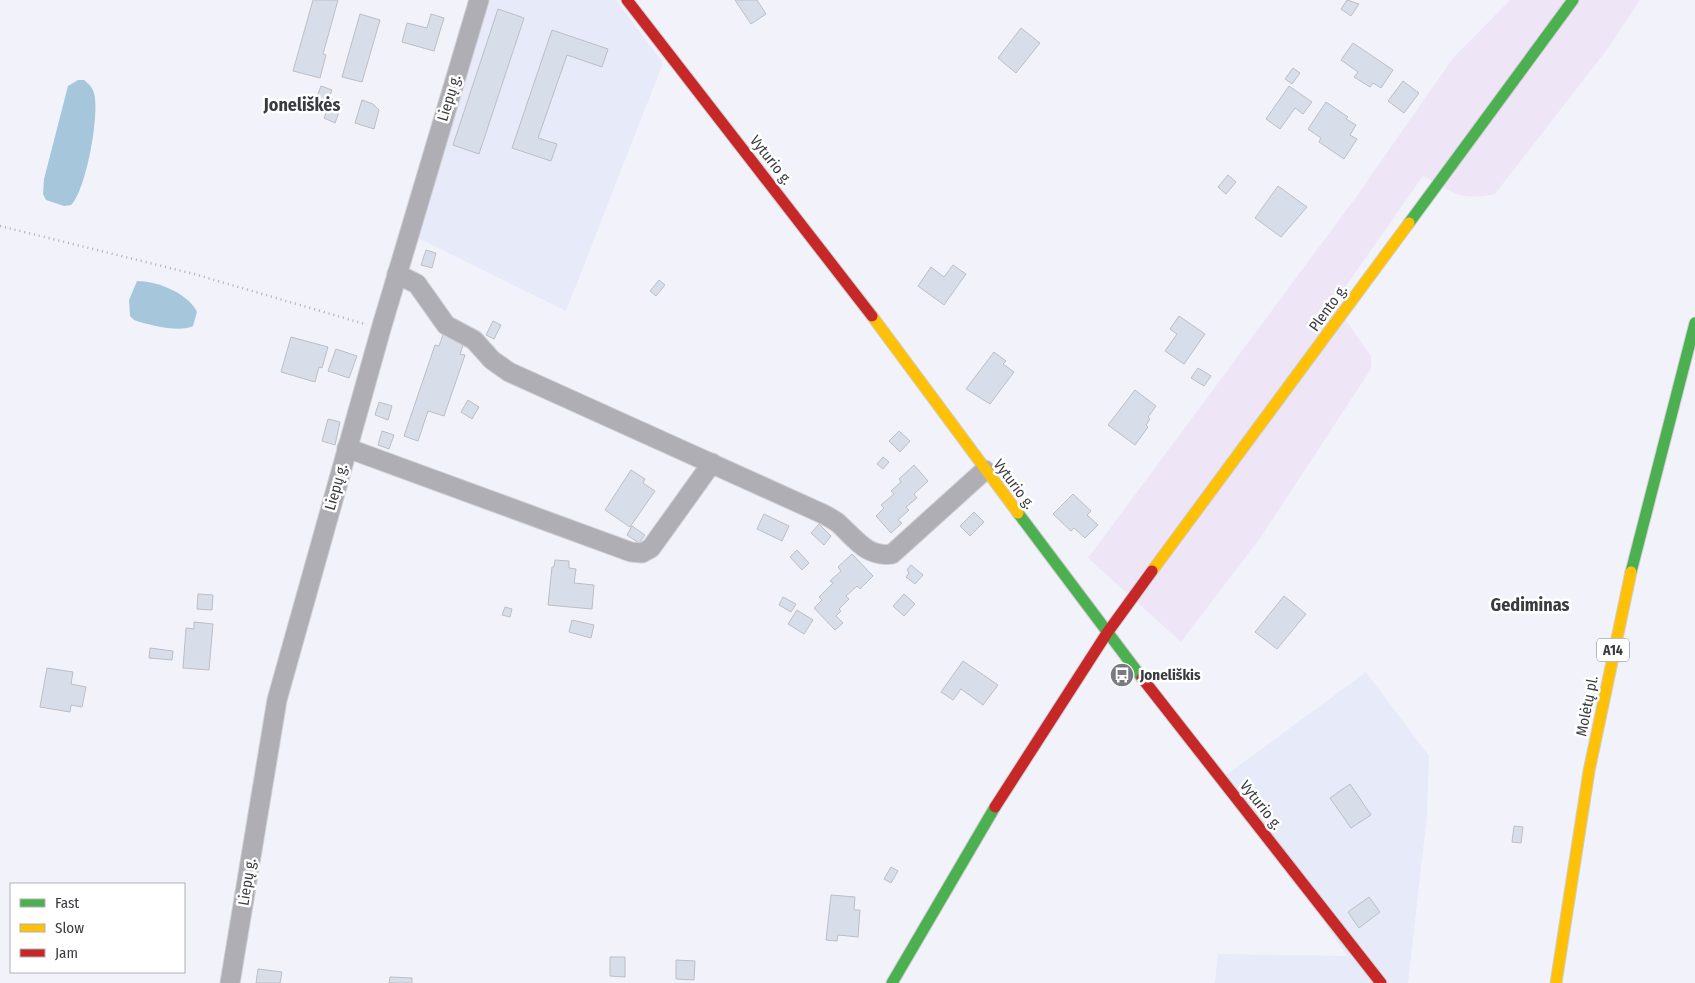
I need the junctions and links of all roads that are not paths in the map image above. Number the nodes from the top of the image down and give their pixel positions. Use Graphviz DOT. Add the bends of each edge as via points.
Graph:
graph roads {
  1 [pos="479,0"];
  2 [pos="628,0"];
  3 [pos="1573,0"];
  4 [pos="397,274"];
  5 [pos="1695,323"];
  6 [pos="347,448"];
  7 [pos="712,463"];
  8 [pos="985,470"];
  9 [pos="1107,633"];
  10 [pos="230,983"];
  11 [pos="892,983"];
  12 [pos="1381,983"];
  13 [pos="1556,983"];
  1 -- 4 [label="street, Liepų g."];
  2 -- 8 [label="main road, Vyturio g." via="876,321"];
  3 -- 9 [label="main road, Plento g."];
  4 -- 6 [label="street, Liepų g."];
  4 -- 7 [label="street" via="417,284 446,325 474,340 492,360 509,372"];
  5 -- 13 [label="main road, Molėtų pl. / A14" via="1647,502 1614,647 1579,825"];
  6 -- 7 [label="street" via="642,553 651,548"];
  6 -- 10 [label="street, Liepų g." via="277,700"];
  7 -- 8 [label="street" via="836,521 869,552 881,556 892,554"];
  8 -- 9 [label="main road, Vyturio g."];
  9 -- 11 [label="main road, Plento g." via="983,826"];
  9 -- 12 [label="main road, Vyturio g."];
}
